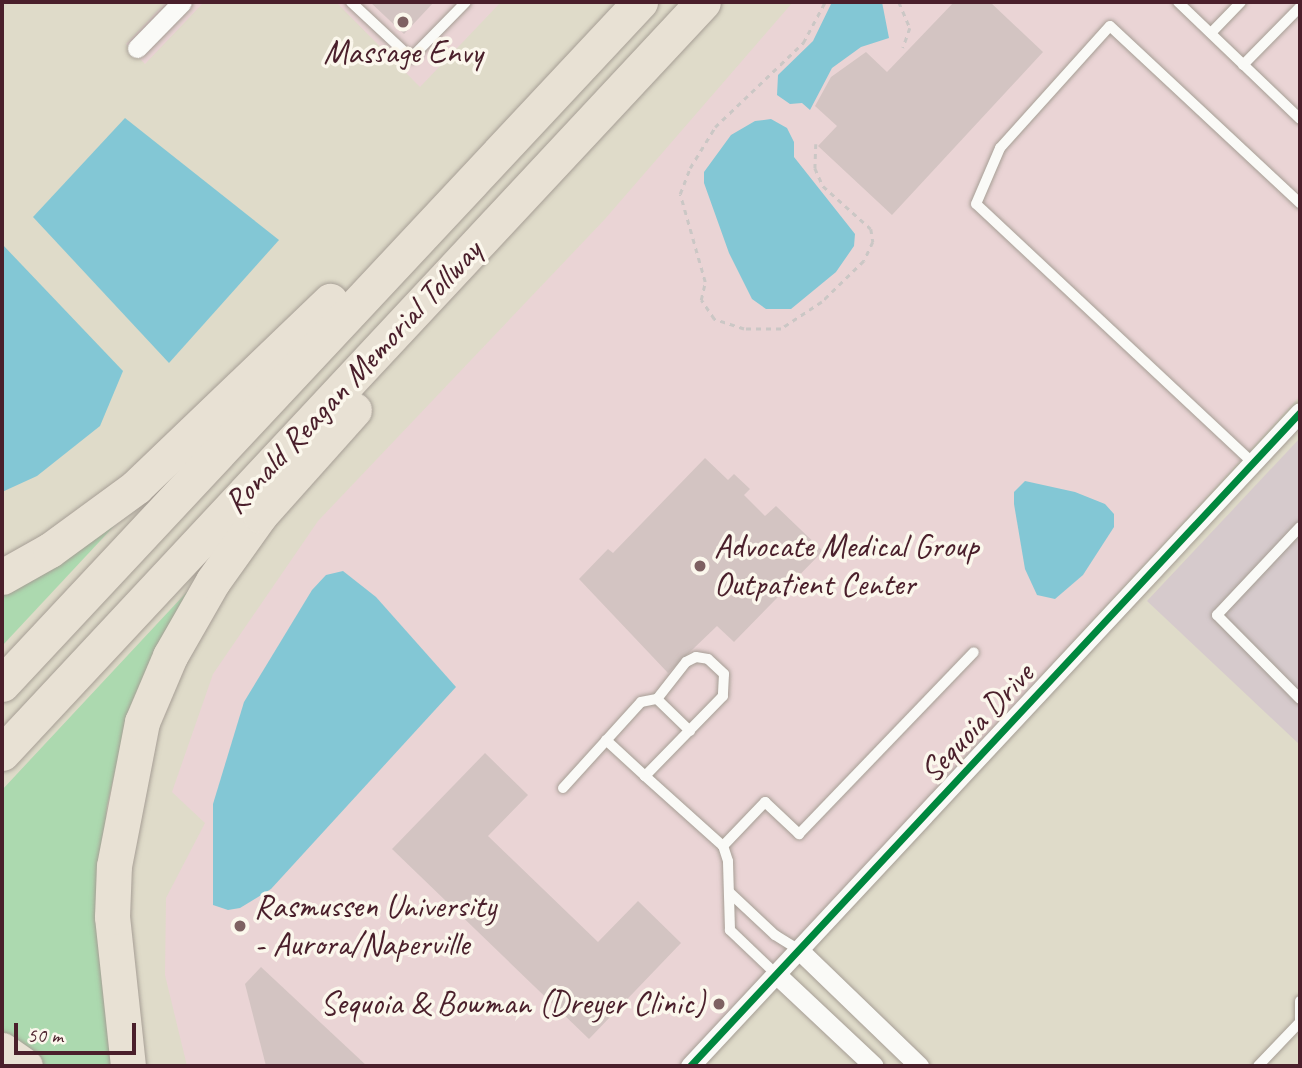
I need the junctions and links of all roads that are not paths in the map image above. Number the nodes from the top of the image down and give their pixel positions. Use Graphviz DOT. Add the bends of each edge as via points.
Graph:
graph roads {
  1 [pos="182,2"];
  2 [pos="351,2"];
  3 [pos="466,2"];
  4 [pos="640,2"];
  5 [pos="703,2"];
  6 [pos="1178,2"];
  7 [pos="1241,2"];
  8 [pos="1300,7"];
  9 [pos="1211,33"];
  10 [pos="137,48"];
  11 [pos="1244,65"];
  12 [pos="1300,120"];
  13 [pos="1300,203"];
  14 [pos="480,242"];
  15 [pos="406,252"];
  16 [pos="1300,412"];
  17 [pos="1252,463"];
  18 [pos="1300,527"];
  19 [pos="2,577"];
  20 [pos="974,652"];
  21 [pos="2,684"];
  22 [pos="657,699"];
  23 [pos="1300,699"];
  24 [pos="690,731"];
  25 [pos="606,740"];
  26 [pos="2,753"];
  27 [pos="645,776"];
  28 [pos="563,788"];
  29 [pos="723,846"];
  30 [pos="729,892"];
  31 [pos="799,950"];
  32 [pos="776,974"];
  33 [pos="1300,1001"];
  34 [pos="1300,1022"];
  35 [pos="2,1049"];
  36 [pos="25,1066"];
  37 [pos="128,1066"];
  38 [pos="690,1066"];
  39 [pos="874,1066"];
  40 [pos="919,1066"];
  41 [pos="1258,1066"];
  1 -- 10 [label="street"];
  2 -- 3 [label="lane" via="411,58"];
  4 -- 15 [label="highway, Ronald Reagan Memorial Tollway"];
  5 -- 14 [label="highway, Ronald Reagan Memorial Tollway"];
  6 -- 9 [label="lane"];
  7 -- 9 [label="lane"];
  8 -- 11 [label="lane"];
  9 -- 11 [label="lane"];
  11 -- 12 [label="lane"];
  13 -- 17 [label="lane" via="1110,26 1000,148 976,204"];
  14 -- 26 [label="highway, Ronald Reagan Memorial Tollway"];
  14 -- 37 [label="highway" via="419,337 260,515 188,620 159,679 130,765 114,866 112,917"];
  15 -- 19 [label="highway" via="354,278 136,487 50,550"];
  15 -- 21 [label="highway, Ronald Reagan Memorial Tollway"];
  16 -- 17 [label="street, Sequoia Drive"];
  17 -- 31 [label="street, Sequoia Drive"];
  18 -- 23 [label="lane" via="1217,615"];
  20 -- 29 [label="lane" via="799,834 765,802"];
  22 -- 24 [label="lane"];
  22 -- 24 [label="lane" via="686,662 696,657 717,666 727,685 723,696"];
  22 -- 25 [label="lane" via="641,702"];
  24 -- 27 [label="lane"];
  25 -- 27 [label="lane"];
  25 -- 28 [label="lane"];
  27 -- 29 [label="lane"];
  29 -- 30 [label="lane"];
  30 -- 31 [label="lane" via="775,936"];
  30 -- 32 [label="lane" via="730,930"];
  31 -- 32 [label="street, Sequoia Drive"];
  31 -- 40 [label="street"];
  32 -- 38 [label="street, Sequoia Drive"];
  32 -- 39 [label="street"];
  33 -- 34 [label="lane"];
  34 -- 41 [label="lane"];
  35 -- 36 [label="highway"];
}
